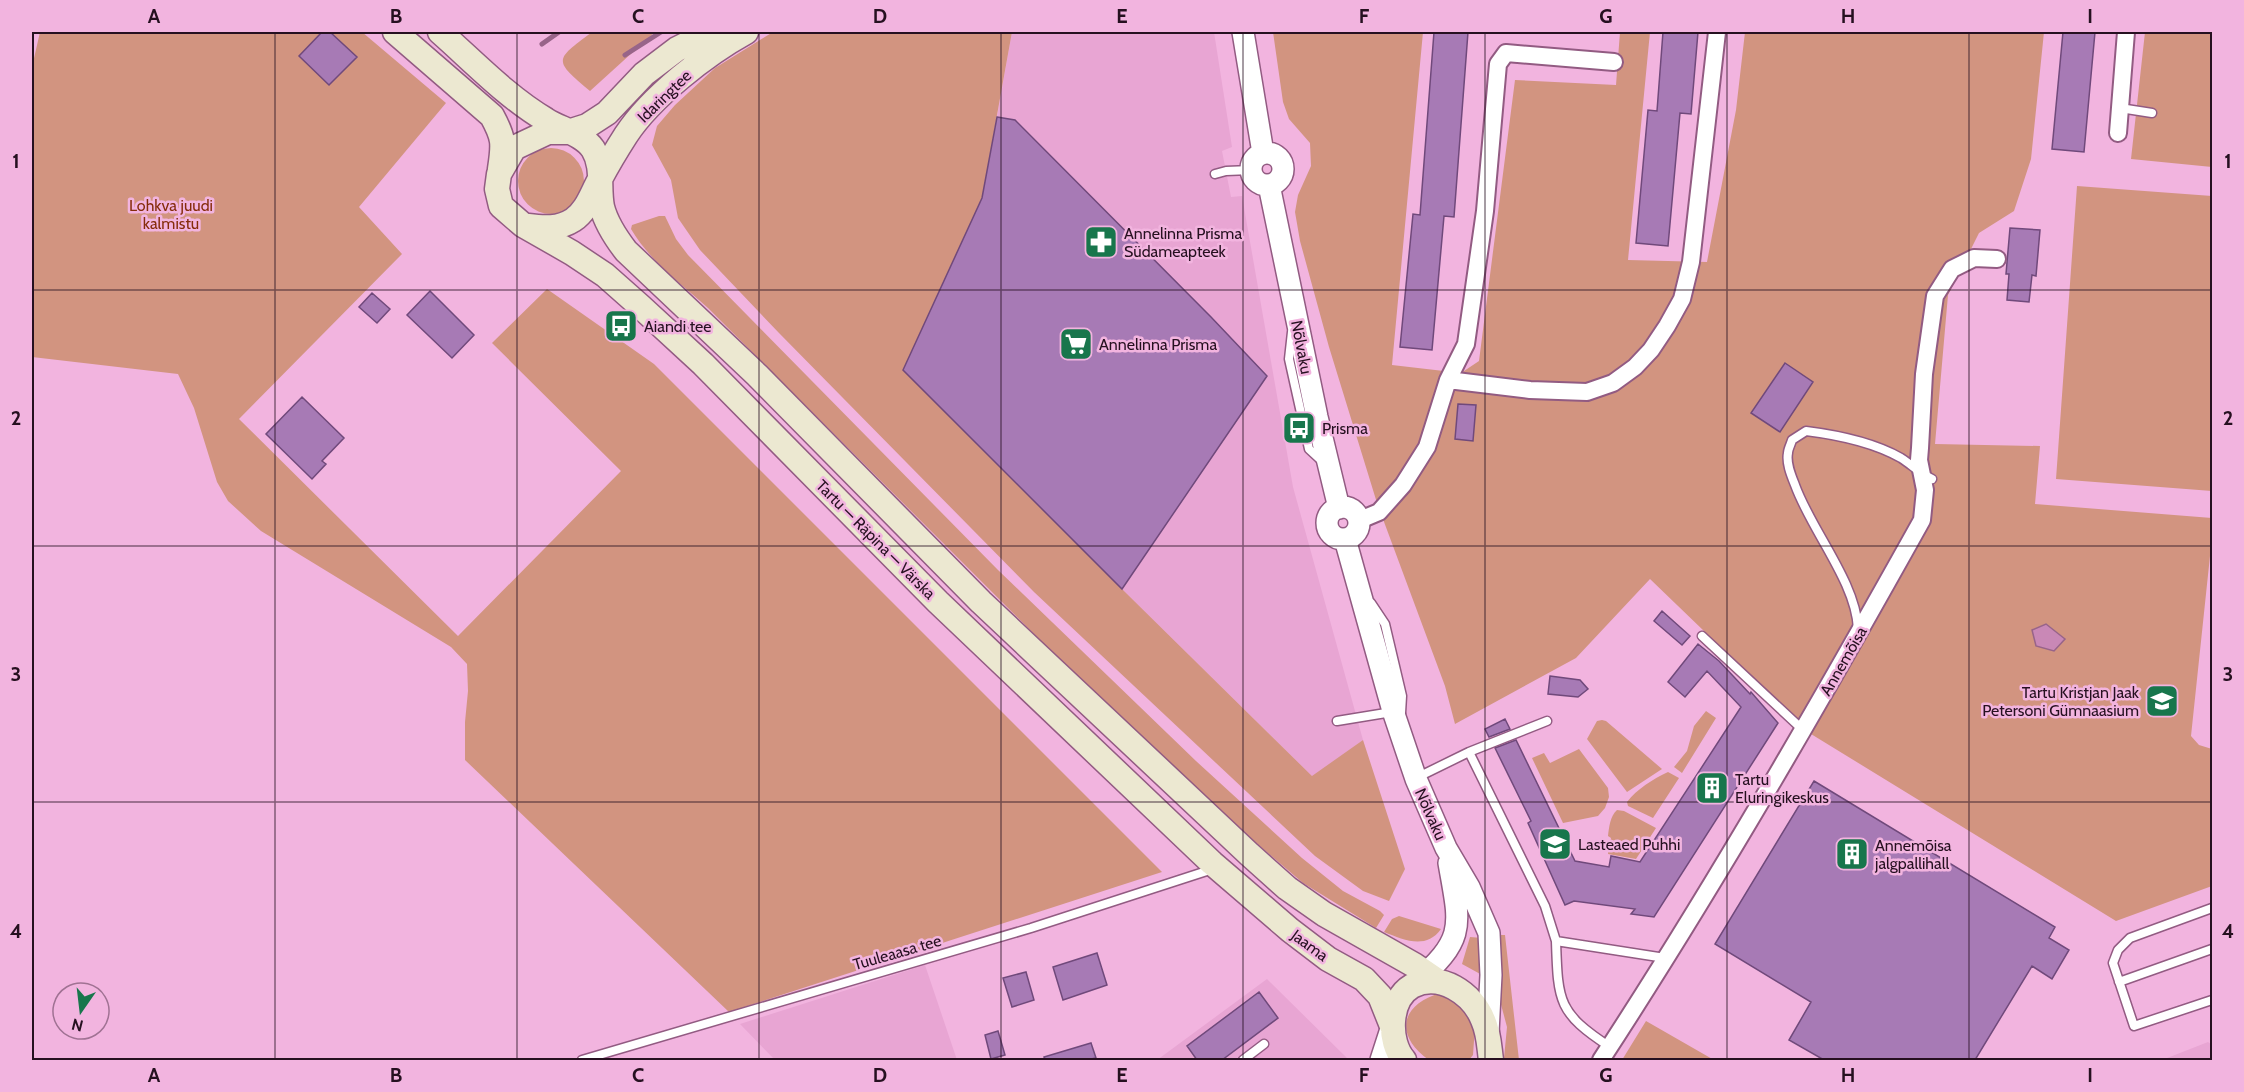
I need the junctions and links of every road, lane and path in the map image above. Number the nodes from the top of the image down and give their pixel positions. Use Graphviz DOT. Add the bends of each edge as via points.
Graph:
graph roads {
  1 [pos="395,32"];
  2 [pos="440,32"];
  3 [pos="711,32"];
  4 [pos="746,32"];
  5 [pos="1243,32"];
  6 [pos="1717,32"];
  7 [pos="2127,32"];
  8 [pos="1614,62"];
  9 [pos="2120,108"];
  10 [pos="2152,113"];
  11 [pos="568,132"];
  12 [pos="2118,133"];
  13 [pos="1257,162"];
  14 [pos="499,174"];
  15 [pos="1215,174"];
  16 [pos="600,178"];
  17 [pos="1269,185"];
  18 [pos="523,225"];
  19 [pos="1997,259"];
  20 [pos="1448,380"];
  21 [pos="1927,477"];
  22 [pos="1339,508"];
  23 [pos="1360,520"];
  24 [pos="1345,539"];
  25 [pos="1358,584"];
  26 [pos="1858,635"];
  27 [pos="1702,636"];
  28 [pos="1393,711"];
  29 [pos="1547,721"];
  30 [pos="1337,722"];
  31 [pos="1803,730"];
  32 [pos="1400,734"];
  33 [pos="1468,752"];
  34 [pos="1416,778"];
  35 [pos="1446,848"];
  36 [pos="1249,854"];
  37 [pos="1218,868"];
  38 [pos="2212,908"];
  39 [pos="1557,941"];
  40 [pos="2212,949"];
  41 [pos="1665,958"];
  42 [pos="1426,981"];
  43 [pos="2120,982"];
  44 [pos="2212,1000"];
  45 [pos="1392,1026"];
  46 [pos="1264,1044"];
  47 [pos="1488,1050"];
  48 [pos="1606,1054"];
  49 [pos="582,1060"];
  50 [pos="1244,1060"];
  51 [pos="1381,1060"];
  52 [pos="1404,1060"];
  1 -- 14 [label="main road" via="492,116 502,134"];
  2 -- 11 [label="main road" via="496,83 545,120"];
  3 -- 11 [label="main road, Idaringtee" via="677,49 644,74 607,113"];
  4 -- 16 [label="main road, Idaringtee" via="657,98 627,133"];
  5 -- 13 [label="street"];
  6 -- 20 [label="street" via="1691,262 1682,299 1652,350 1613,382 1587,392"];
  7 -- 9 [label="street"];
  8 -- 20 [label="street" via="1506,53 1498,64 1485,211 1466,344"];
  9 -- 10 [label="lane"];
  9 -- 12 [label="street"];
  11 -- 14 [label="main road" via="548,132 514,148"];
  11 -- 16 [label="main road" via="592,148 600,165"];
  13 -- 15 [label="lane"];
  13 -- 17 [label="street" via="1256,180"];
  13 -- 17 [label="street" via="1277,157 1283,166 1278,179"];
  14 -- 18 [label="main road" via="501,206"];
  16 -- 18 [label="main road" via="584,209 573,220 546,228"];
  16 -- 36 [label="main road, Tartu — Räpina — Värska" via="602,207 613,234 634,260 757,375 981,602"];
  17 -- 22 [label="street, Nõlvaku"];
  18 -- 37 [label="main road, Tartu — Räpina — Värska" via="605,275 703,364 946,611"];
  19 -- 21 [label="street, Annemõisa" via="1974,258 1952,269 1935,296 1924,374 1919,460"];
  20 -- 23 [label="street" via="1427,447 1379,512"];
  21 -- 26 [label="street, Annemõisa" via="1923,520"];
  21 -- 26 [label="lane" via="1902,459 1854,440 1806,431 1792,440 1787,454 1790,472 1850,596 1857,615"];
  22 -- 23 [label="street" via="1351,510"];
  22 -- 24 [label="street, Nõlvaku" via="1330,513 1327,528 1336,538"];
  23 -- 24 [label="street" via="1357,530"];
  24 -- 25 [label="street, Nõlvaku"];
  25 -- 28 [label="street, Nõlvaku"];
  25 -- 32 [label="lane" via="1385,624 1402,696"];
  26 -- 31 [label="street, Annemõisa"];
  27 -- 31 [label="lane"];
  28 -- 30 [label="lane"];
  28 -- 32 [label="street, Nõlvaku"];
  29 -- 33 [label="lane"];
  31 -- 41 [label="street, Annemõisa"];
  32 -- 34 [label="street, Nõlvaku"];
  33 -- 34 [label="lane"];
  33 -- 39 [label="lane" via="1545,906"];
  34 -- 35 [label="street, Nõlvaku"];
  35 -- 42 [label="street, Nõlvaku" via="1458,912 1457,929"];
  35 -- 47 [label="street, Nõlvaku" via="1489,933"];
  36 -- 42 [label="main road, Jaama" via="1324,915"];
  37 -- 45 [label="main road, Jaama" via="1328,959 1364,979 1380,996"];
  37 -- 49 [label="lane, Tuuleaasa tee" via="1031,928"];
  38 -- 43 [label="lane" via="2130,938 2118,950 2113,963"];
  39 -- 41 [label="lane"];
  39 -- 48 [label="lane" via="1560,993 1566,1011"];
  40 -- 43 [label="lane"];
  41 -- 48 [label="street, Annemõisa"];
  42 -- 45 [label="main road" via="1402,995"];
  42 -- 47 [label="main road, Jaama" via="1452,986 1472,1000 1482,1017"];
  43 -- 44 [label="lane" via="2134,1026"];
  45 -- 51 [label="street"];
  45 -- 52 [label="main road, Jaama" via="1397,1052"];
  46 -- 50 [label="lane"];
}
